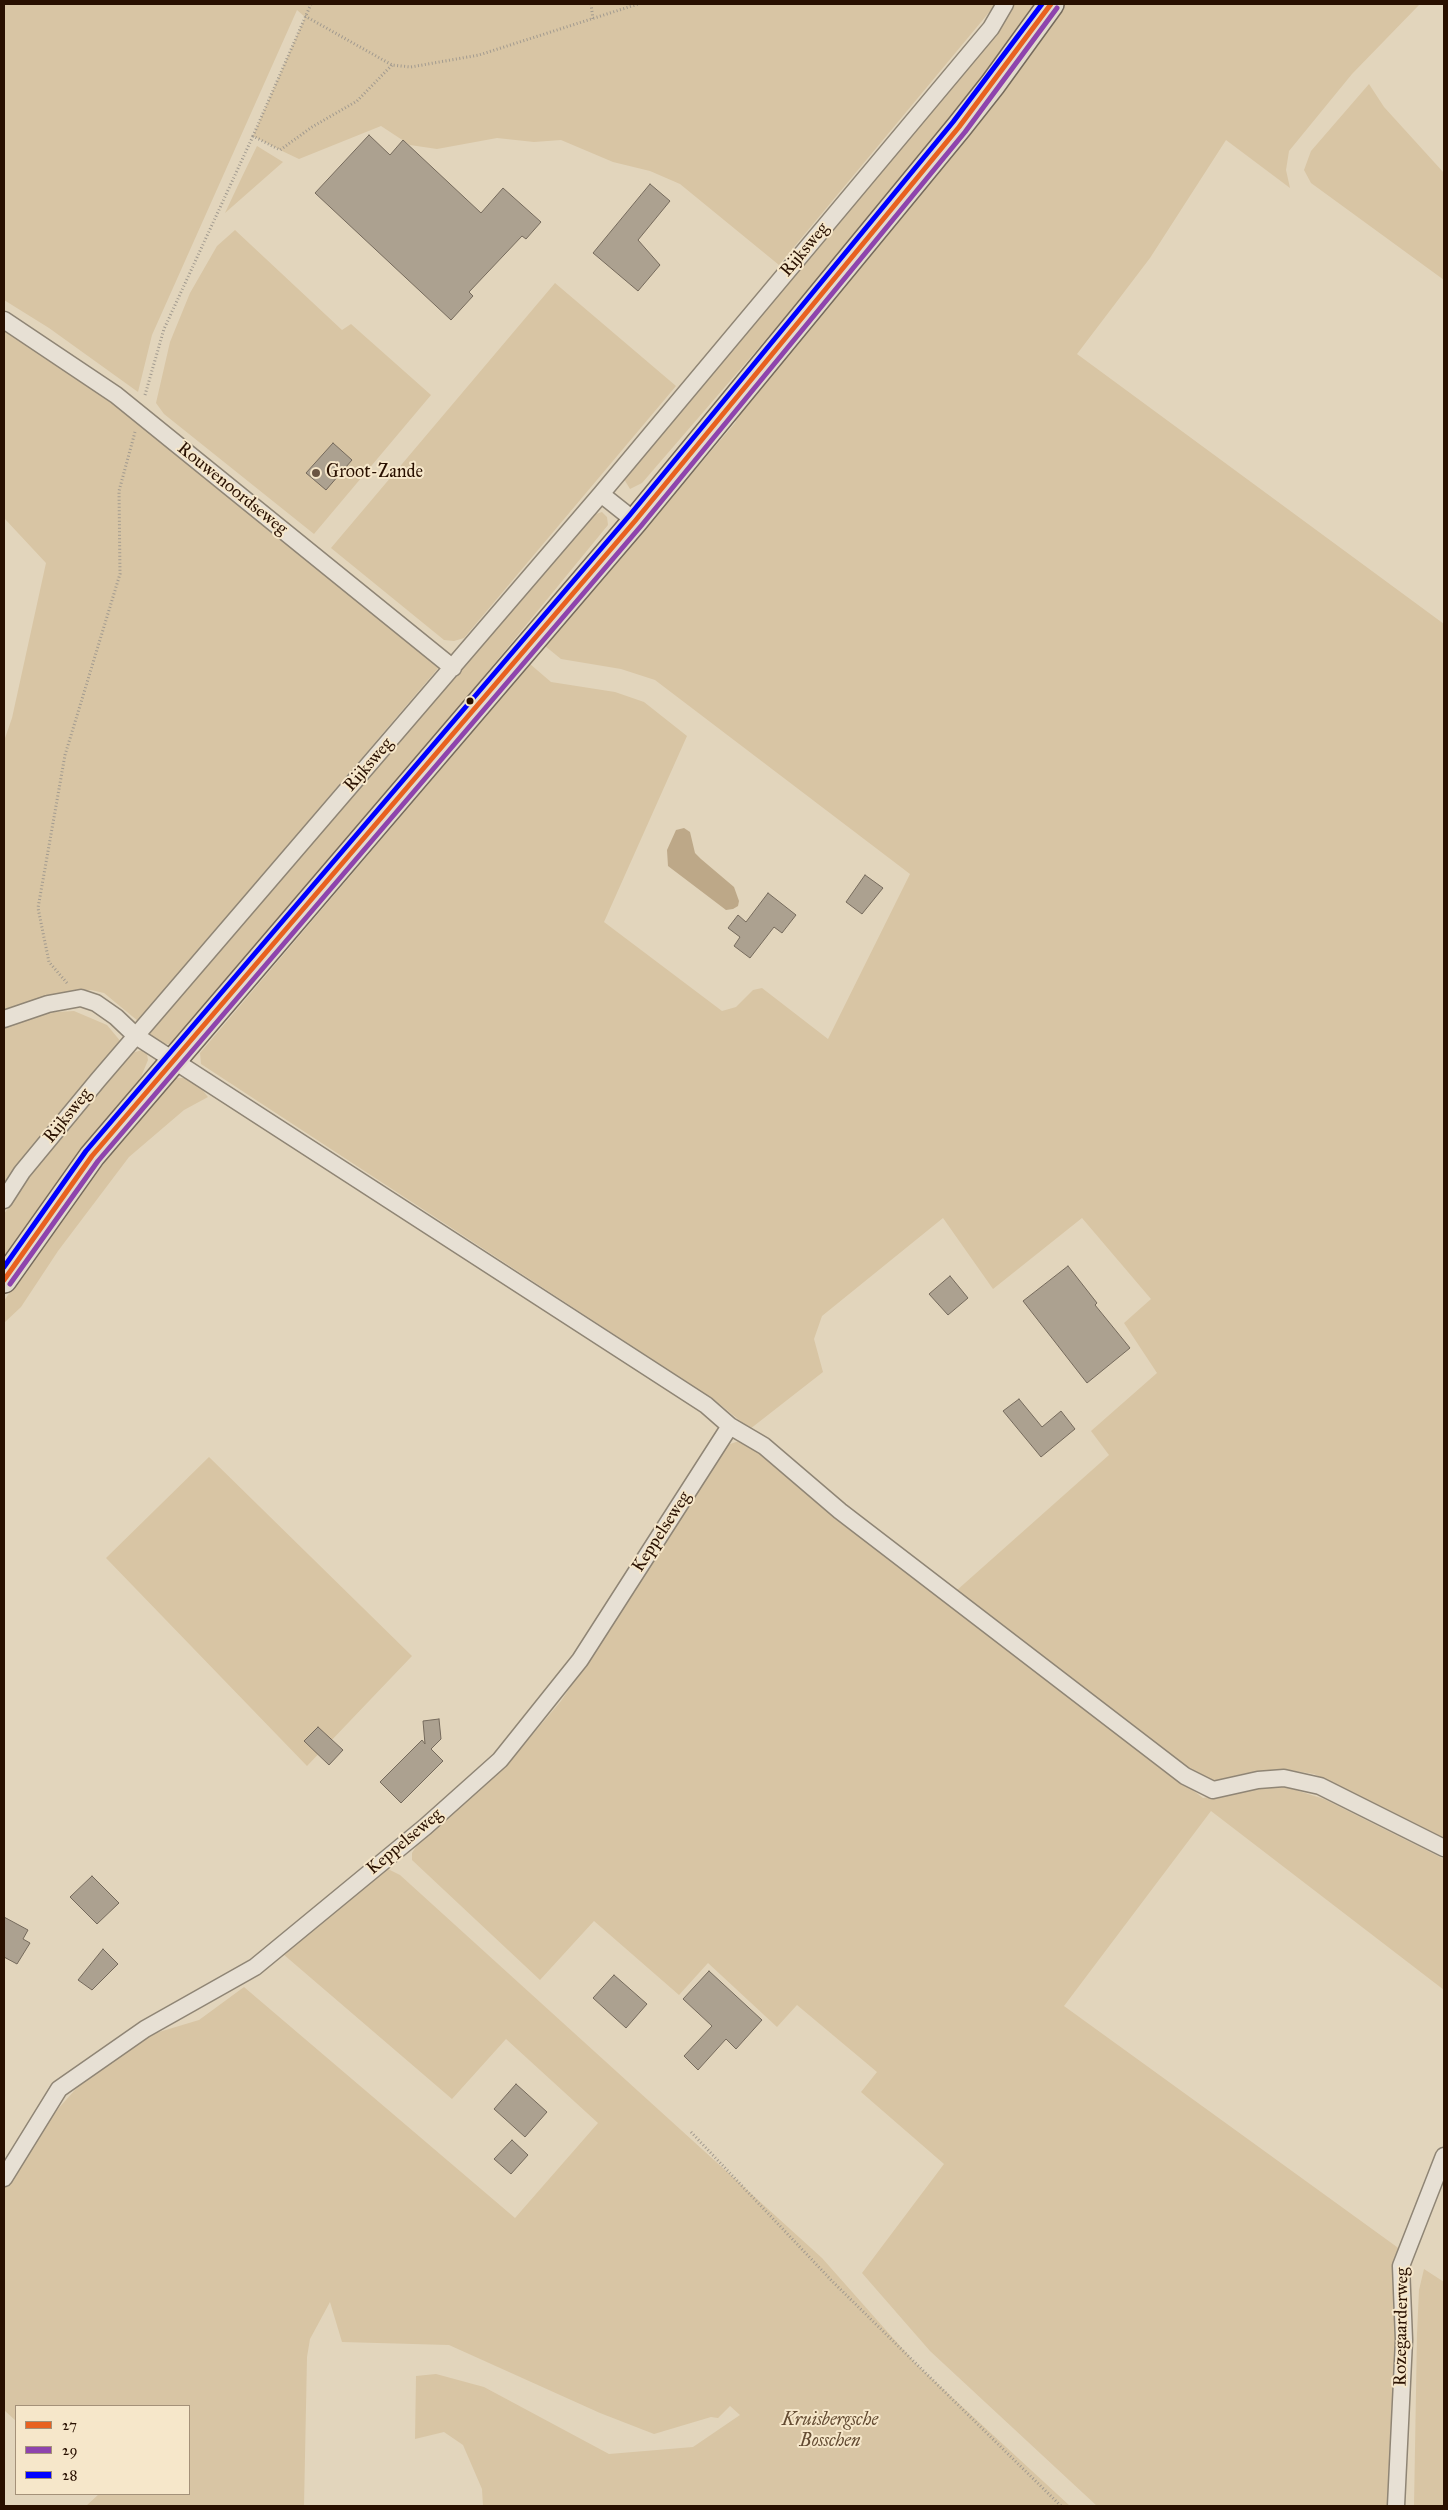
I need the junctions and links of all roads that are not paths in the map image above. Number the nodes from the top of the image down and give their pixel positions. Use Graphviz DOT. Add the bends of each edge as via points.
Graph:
graph roads {
  1 [pos="1005,4"];
  2 [pos="1051,4"];
  3 [pos="4,320"];
  4 [pos="601,494"];
  5 [pos="636,521"];
  6 [pos="453,668"];
  7 [pos="4,1019"];
  8 [pos="136,1036"];
  9 [pos="173,1060"];
  10 [pos="4,1200"];
  11 [pos="4,1280"];
  12 [pos="730,1426"];
  13 [pos="1444,1848"];
  14 [pos="1444,2156"];
  15 [pos="4,2178"];
  16 [pos="1396,2506"];
  1 -- 4 [label="street, Rijksweg" via="991,28"];
  2 -- 5 [label="main road" via="965,120"];
  3 -- 6 [label="street, Rouwenoordseweg" via="116,395"];
  4 -- 5 [label="street"];
  4 -- 6 [label="street, Rijksweg"];
  5 -- 9 [label="main road"];
  6 -- 8 [label="street, Rijksweg"];
  7 -- 8 [label="street" via="48,1004 81,998 96,1003"];
  8 -- 9 [label="street"];
  8 -- 10 [label="street, Rijksweg" via="22,1172"];
  9 -- 11 [label="main road" via="92,1156"];
  9 -- 12 [label="street" via="706,1405"];
  12 -- 13 [label="street" via="764,1446 840,1511 1185,1776 1213,1790 1284,1778 1320,1786"];
  12 -- 15 [label="street, Keppelseweg" via="580,1660 500,1760 425,1827 255,1967 145,2029 59,2089"];
  14 -- 16 [label="street, Rozegaarderweg" via="1401,2266 1404,2340"];
}
